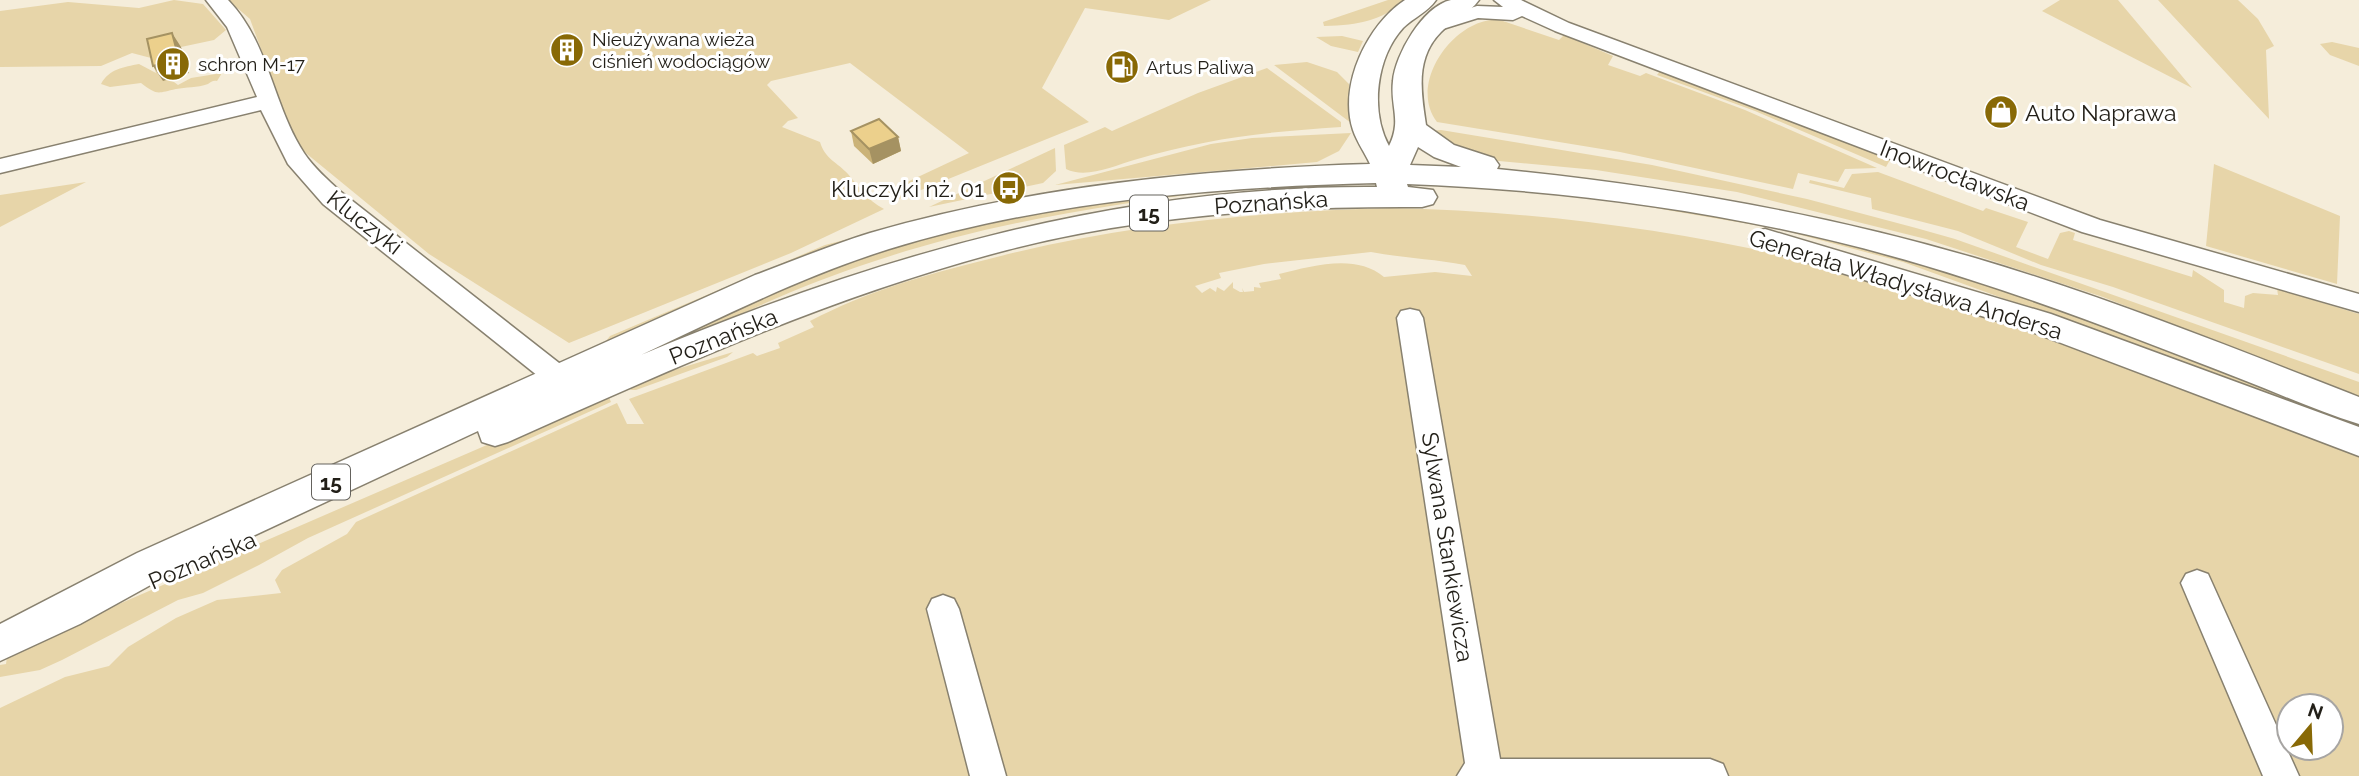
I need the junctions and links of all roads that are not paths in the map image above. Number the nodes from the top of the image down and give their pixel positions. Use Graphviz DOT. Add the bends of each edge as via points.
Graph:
graph roads {
  1 [pos="216,0"];
  2 [pos="1423,0"];
  3 [pos="1466,0"];
  4 [pos="1482,0"];
  5 [pos="1518,7"];
  6 [pos="1430,27"];
  7 [pos="268,102"];
  8 [pos="1366,128"];
  9 [pos="1412,129"];
  10 [pos="0,166"];
  11 [pos="1295,174"];
  12 [pos="1559,182"];
  13 [pos="1392,185"];
  14 [pos="2359,303"];
  15 [pos="1410,318"];
  16 [pos="566,387"];
  17 [pos="2359,411"];
  18 [pos="2359,442"];
  19 [pos="2197,583"];
  20 [pos="943,609"];
  21 [pos="0,643"];
  22 [pos="988,776"];
  23 [pos="1482,776"];
  24 [pos="1710,776"];
  25 [pos="2281,776"];
  1 -- 7 [label="street, Kluczyki" via="237,24"];
  2 -- 8 [label="main road" via="1394,20 1370,57 1365,83"];
  3 -- 6 [label="main road"];
  4 -- 5 [label="street"];
  5 -- 6 [label="street" via="1477,12"];
  5 -- 14 [label="street, Inowrocławska" via="2091,226"];
  6 -- 9 [label="main road" via="1407,70"];
  7 -- 10 [label="street"];
  7 -- 16 [label="street, Kluczyki" via="288,146 319,186"];
  8 -- 11 [label="main road, Poznańska / 15" via="1345,155 1327,166"];
  8 -- 13 [label="main road"];
  9 -- 12 [label="main road, Generała Władysława Andersa" via="1444,151 1472,162"];
  9 -- 13 [label="main road"];
  11 -- 13 [label="main road, Poznańska / 15"];
  11 -- 16 [label="main road, Poznańska / 15" via="1118,190 860,247 765,283"];
  12 -- 13 [label="main road, Generała Władysława Andersa"];
  12 -- 17 [label="main road, Generała Władysława Andersa" via="1692,200 1775,217 1969,267"];
  13 -- 16 [label="main road, Poznańska / 15" via="1320,198 1183,208 1016,237 850,287"];
  13 -- 18 [label="main road, Generała Władysława Andersa" via="1683,223 1807,249 2039,322"];
  15 -- 23 [label="street, Sylwana Stankiewicza"];
  16 -- 21 [label="main road, Poznańska / 15" via="151,565"];
  19 -- 25 [label="street"];
  20 -- 22 [label="street"];
  23 -- 24 [label="street"];
}
